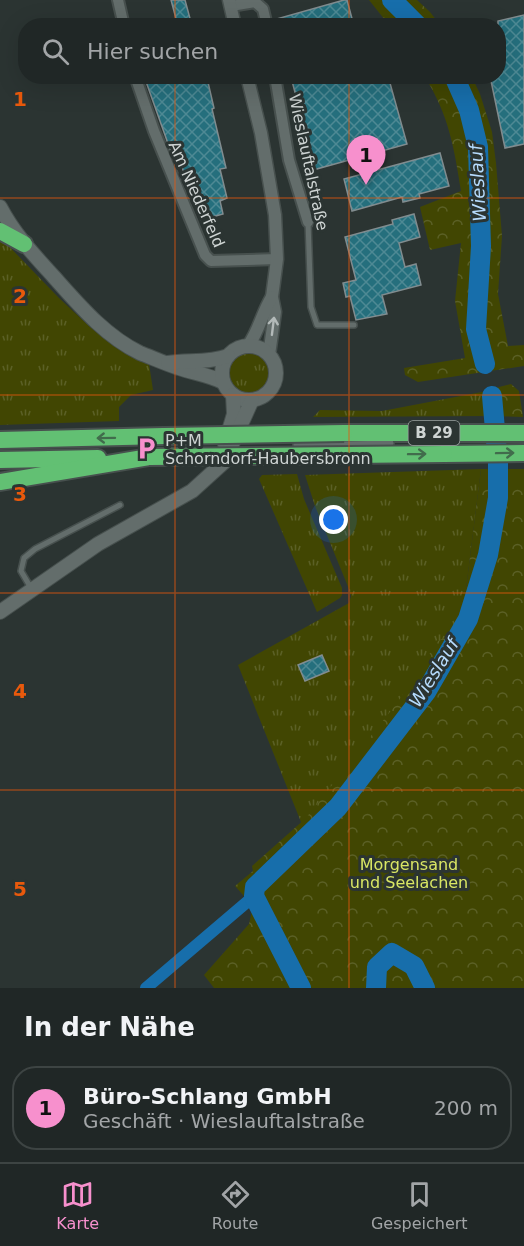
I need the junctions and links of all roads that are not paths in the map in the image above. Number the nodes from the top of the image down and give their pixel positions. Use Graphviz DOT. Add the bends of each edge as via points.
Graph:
graph roads {
  1 [pos="118,0"];
  2 [pos="230,3"];
  3 [pos="122,18"];
  4 [pos="233,18"];
  5 [pos="265,18"];
  6 [pos="138,84"];
  7 [pos="249,84"];
  8 [pos="275,84"];
  9 [pos="0,207"];
  10 [pos="308,222"];
  11 [pos="2,223"];
  12 [pos="24,244"];
  13 [pos="277,259"];
  14 [pos="272,297"];
  15 [pos="354,325"];
  16 [pos="248,346"];
  17 [pos="269,354"];
  18 [pos="228,356"];
  19 [pos="166,363"];
  20 [pos="223,382"];
  21 [pos="233,395"];
  22 [pos="252,400"];
  23 [pos="524,432"];
  24 [pos="0,440"];
  25 [pos="391,443"];
  26 [pos="296,445"];
  27 [pos="524,453"];
  28 [pos="149,458"];
  29 [pos="0,460"];
  30 [pos="211,472"];
  31 [pos="0,482"];
  32 [pos="120,505"];
  33 [pos="32,589"];
  34 [pos="0,612"];
  1 -- 3 [label="street"];
  2 -- 4 [label="street"];
  2 -- 5 [label="street" via="255,2 263,9"];
  6 -- 13 [label="street, Am Niederfeld" via="205,255 211,261"];
  7 -- 13 [label="street" via="275,215"];
  8 -- 10 [label="street, Wieslauftalstraße" via="289,160"];
  9 -- 11 [label="main road"];
  10 -- 15 [label="lane, Wieslauftalstraße" via="311,306 317,326"];
  11 -- 12 [label="highway"];
  12 -- 19 [label="main road" via="103,328 139,352"];
  13 -- 14 [label="street"];
  14 -- 16 [label="street"];
  17 -- 14 [label="street, one-way"];
  16 -- 17 [label="main road"];
  16 -- 18 [label="main road"];
  17 -- 22 [label="main road" via="276,371 273,385 268,393"];
  18 -- 19 [label="main road" via="216,361"];
  18 -- 20 [label="main road"];
  19 -- 20 [label="main road"];
  20 -- 21 [label="main road"];
  21 -- 22 [label="main road"];
  21 -- 30 [label="main road" via="234,414 228,436"];
  22 -- 30 [label="main road" via="224,462"];
  23 -- 24 [label="highway, B 29, one-way, bridge"];
  25 -- 26 [label="lane"];
  28 -- 27 [label="highway, B 29, one-way, bridge"];
  28 -- 29 [label="highway, B 29"];
  28 -- 31 [label="highway"];
  30 -- 33 [label="main road" via="192,491 90,549"];
  32 -- 33 [label="lane" via="24,558 21,571"];
  33 -- 34 [label="main road"];
}
